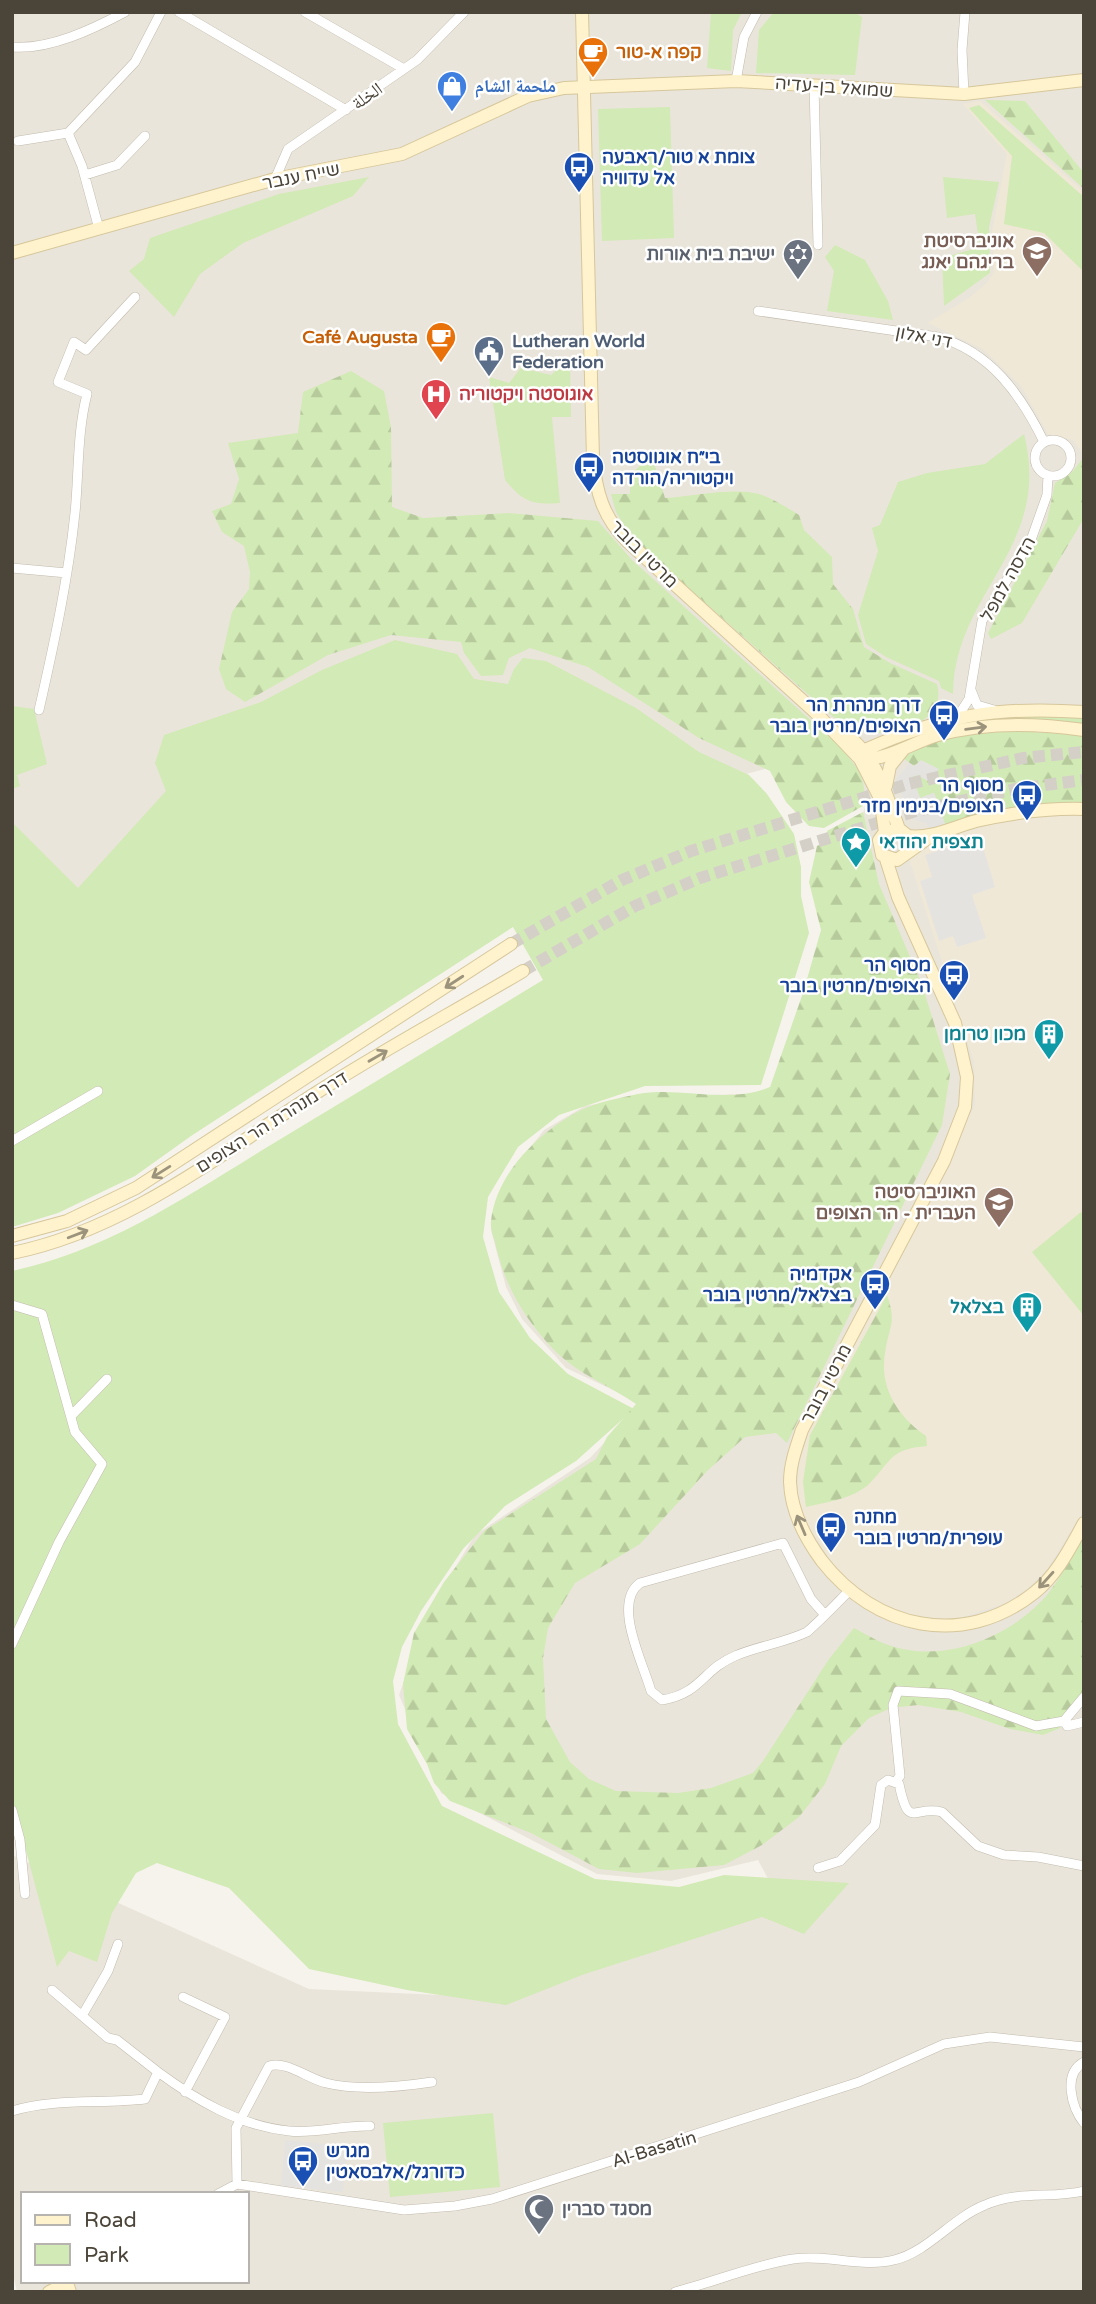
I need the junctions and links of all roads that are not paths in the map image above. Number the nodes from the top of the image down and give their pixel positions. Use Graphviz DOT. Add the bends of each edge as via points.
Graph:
graph roads {
  1 [pos="125,12"];
  2 [pos="161,12"];
  3 [pos="179,12"];
  4 [pos="305,12"];
  5 [pos="464,12"];
  6 [pos="582,12"];
  7 [pos="757,12"];
  8 [pos="965,12"];
  9 [pos="12,47"];
  10 [pos="404,69"];
  11 [pos="736,80"];
  12 [pos="1084,80"];
  13 [pos="814,85"];
  14 [pos="583,86"];
  15 [pos="964,94"];
  16 [pos="346,110"];
  17 [pos="68,133"];
  18 [pos="145,136"];
  19 [pos="18,141"];
  20 [pos="85,176"];
  21 [pos="275,179"];
  22 [pos="99,229"];
  23 [pos="818,245"];
  24 [pos="12,253"];
  25 [pos="135,297"];
  26 [pos="758,311"];
  27 [pos="1044,442"];
  28 [pos="1048,475"];
  29 [pos="12,568"];
  30 [pos="67,573"];
  31 [pos="969,685"];
  32 [pos="39,710"];
  33 [pos="1000,711"];
  34 [pos="815,712"];
  35 [pos="1084,712"];
  36 [pos="958,716"];
  37 [pos="1084,730"];
  38 [pos="849,736"];
  39 [pos="890,739"];
  40 [pos="910,744"];
  41 [pos="866,756"];
  42 [pos="886,793"];
  43 [pos="1084,809"];
  44 [pos="885,832"];
  45 [pos="903,832"];
  46 [pos="937,833"];
  47 [pos="906,855"];
  48 [pos="886,859"];
  49 [pos="905,910"];
  50 [pos="511,944"];
  51 [pos="523,971"];
  52 [pos="98,1091"];
  53 [pos="12,1141"];
  54 [pos="12,1236"];
  55 [pos="12,1253"];
  56 [pos="12,1305"];
  57 [pos="107,1379"];
  58 [pos="71,1416"];
  59 [pos="1084,1523"];
  60 [pos="850,1590"];
  61 [pos="825,1615"];
  62 [pos="12,1644"];
  63 [pos="1084,1697"];
  64 [pos="1064,1721"];
  65 [pos="1084,1722"];
  66 [pos="896,1781"];
  67 [pos="12,1810"];
  68 [pos="1084,1866"];
  69 [pos="818,1868"];
  70 [pos="25,1895"];
  71 [pos="118,1944"];
  72 [pos="52,1990"];
  73 [pos="183,1997"];
  74 [pos="83,2014"];
  75 [pos="1084,2047"];
  76 [pos="1084,2062"];
  77 [pos="158,2072"];
  78 [pos="432,2082"];
  79 [pos="185,2092"];
  80 [pos="12,2111"];
  81 [pos="240,2120"];
  82 [pos="1084,2123"];
  83 [pos="370,2126"];
  84 [pos="236,2185"];
  85 [pos="1084,2190"];
  86 [pos="222,2192"];
  87 [pos="68,2285"];
  88 [pos="49,2292"];
  89 [pos="675,2292"];
  1 -- 9 [label="street" via="74,35 37,46"];
  2 -- 17 [label="street" via="135,62"];
  3 -- 16 [label="street"];
  4 -- 10 [label="street"];
  5 -- 10 [label="street, الخلة"];
  6 -- 14 [label="street, מרטין בובר"];
  7 -- 11 [label="street" via="748,25"];
  8 -- 15 [label="street"];
  10 -- 16 [label="street, الخلة"];
  11 -- 13 [label="street, שמואל בן-עדיה"];
  11 -- 14 [label="street, שמואל בן-עדיה"];
  12 -- 15 [label="street, שמואל בן-עדיה"];
  13 -- 15 [label="street, שמואל בן-עדיה"];
  13 -- 23 [label="street"];
  14 -- 21 [label="street, שייח ענבר" via="528,96 402,154"];
  14 -- 34 [label="street, מרטין בובר" via="593,459 602,507 627,541"];
  16 -- 21 [label="street, الخلة" via="288,149"];
  17 -- 19 [label="street"];
  17 -- 20 [label="street"];
  18 -- 20 [label="street" via="117,165"];
  20 -- 22 [label="street"];
  21 -- 22 [label="street, שייח ענבר"];
  22 -- 24 [label="street, שייח ענבר"];
  25 -- 30 [label="street" via="86,350 74,342 58,382 87,394 80,420"];
  26 -- 27 [label="street, דני אלון" via="938,337 959,344 983,358 1008,382"];
  27 -- 28 [label="street" via="1035,460"];
  27 -- 28 [label="street" via="1058,440 1071,454 1066,470"];
  28 -- 31 [label="street, הדסה למפל" via="1047,495 1031,540 982,621"];
  29 -- 30 [label="street"];
  30 -- 32 [label="street"];
  31 -- 33 [label="street" via="977,705"];
  31 -- 36 [label="street, הדסה למפל" via="966,707"];
  33 -- 35 [label="street"];
  33 -- 36 [label="street"];
  34 -- 38 [label="street, מרטין בובר"];
  34 -- 41 [label="street, מרטין בובר"];
  36 -- 39 [label="street"];
  40 -- 37 [label="street, one-way" via="960,729 989,726"];
  38 -- 39 [label="street"];
  38 -- 41 [label="street, מרטין בובר"];
  39 -- 41 [label="street"];
  40 -- 41 [label="street"];
  40 -- 42 [label="street" via="890,766"];
  41 -- 42 [label="street, מרטין בובר"];
  41 -- 44 [label="street, מרטין בובר"];
  42 -- 45 [label="street, מרטין בובר"];
  43 -- 46 [label="street" via="1039,810"];
  44 -- 45 [label="street"];
  44 -- 48 [label="street, מרטין בובר" via="878,845"];
  45 -- 46 [label="street"];
  45 -- 47 [label="street, מרטין בובר"];
  46 -- 47 [label="street"];
  47 -- 48 [label="street"];
  47 -- 49 [label="street, מרטין בובר" via="899,882"];
  48 -- 49 [label="street, מרטין בובר"];
  60 -- 49 [label="street, מרטין בובר, one-way" via="826,1566 803,1530 794,1506 791,1470 802,1430 944,1161 966,1095 965,1061 956,1023"];
  50 -- 54 [label="street, דרך מנהרת הר הצופים, one-way" via="136,1188 67,1221"];
  55 -- 51 [label="street, דרך מנהרת הר הצופים, one-way" via="73,1236 145,1202 320,1090"];
  52 -- 53 [label="street"];
  56 -- 58 [label="street" via="42,1314"];
  57 -- 58 [label="street"];
  58 -- 62 [label="street" via="75,1432 102,1464 59,1542"];
  59 -- 60 [label="street, מרטין בובר, one-way" via="1063,1559 1034,1593 979,1620 951,1626 908,1622 879,1611"];
  60 -- 61 [label="street"];
  61 -- 61 [label="street" via="795,1637 724,1661 691,1692 662,1700 651,1691 627,1605 640,1583 783,1543 811,1599"];
  63 -- 64 [label="street"];
  64 -- 65 [label="street" via="1067,1726"];
  64 -- 66 [label="street" via="1036,1726 950,1694 898,1690 893,1705 900,1776"];
  66 -- 68 [label="street" via="908,1811 942,1812 978,1846 1004,1855"];
  66 -- 69 [label="street" via="881,1785 875,1825 840,1861"];
  67 -- 70 [label="street"];
  71 -- 74 [label="street"];
  72 -- 74 [label="street"];
  73 -- 79 [label="street" via="225,2017"];
  74 -- 77 [label="street" via="108,2038"];
  75 -- 84 [label="street, Al-Basatin" via="990,2037 944,2044 859,2082 729,2126 492,2199 455,2206 404,2210"];
  76 -- 82 [label="street" via="1070,2085 1075,2112"];
  77 -- 79 [label="street"];
  77 -- 80 [label="street" via="145,2099 36,2104"];
  78 -- 81 [label="street" via="327,2083 279,2063 269,2066"];
  79 -- 81 [label="street"];
  81 -- 83 [label="street" via="290,2132"];
  81 -- 84 [label="street" via="236,2127"];
  84 -- 86 [label="street"];
  85 -- 89 [label="street" via="1033,2193 986,2204 954,2221 913,2253 894,2260 792,2259"];
  87 -- 88 [label="street"];
}
